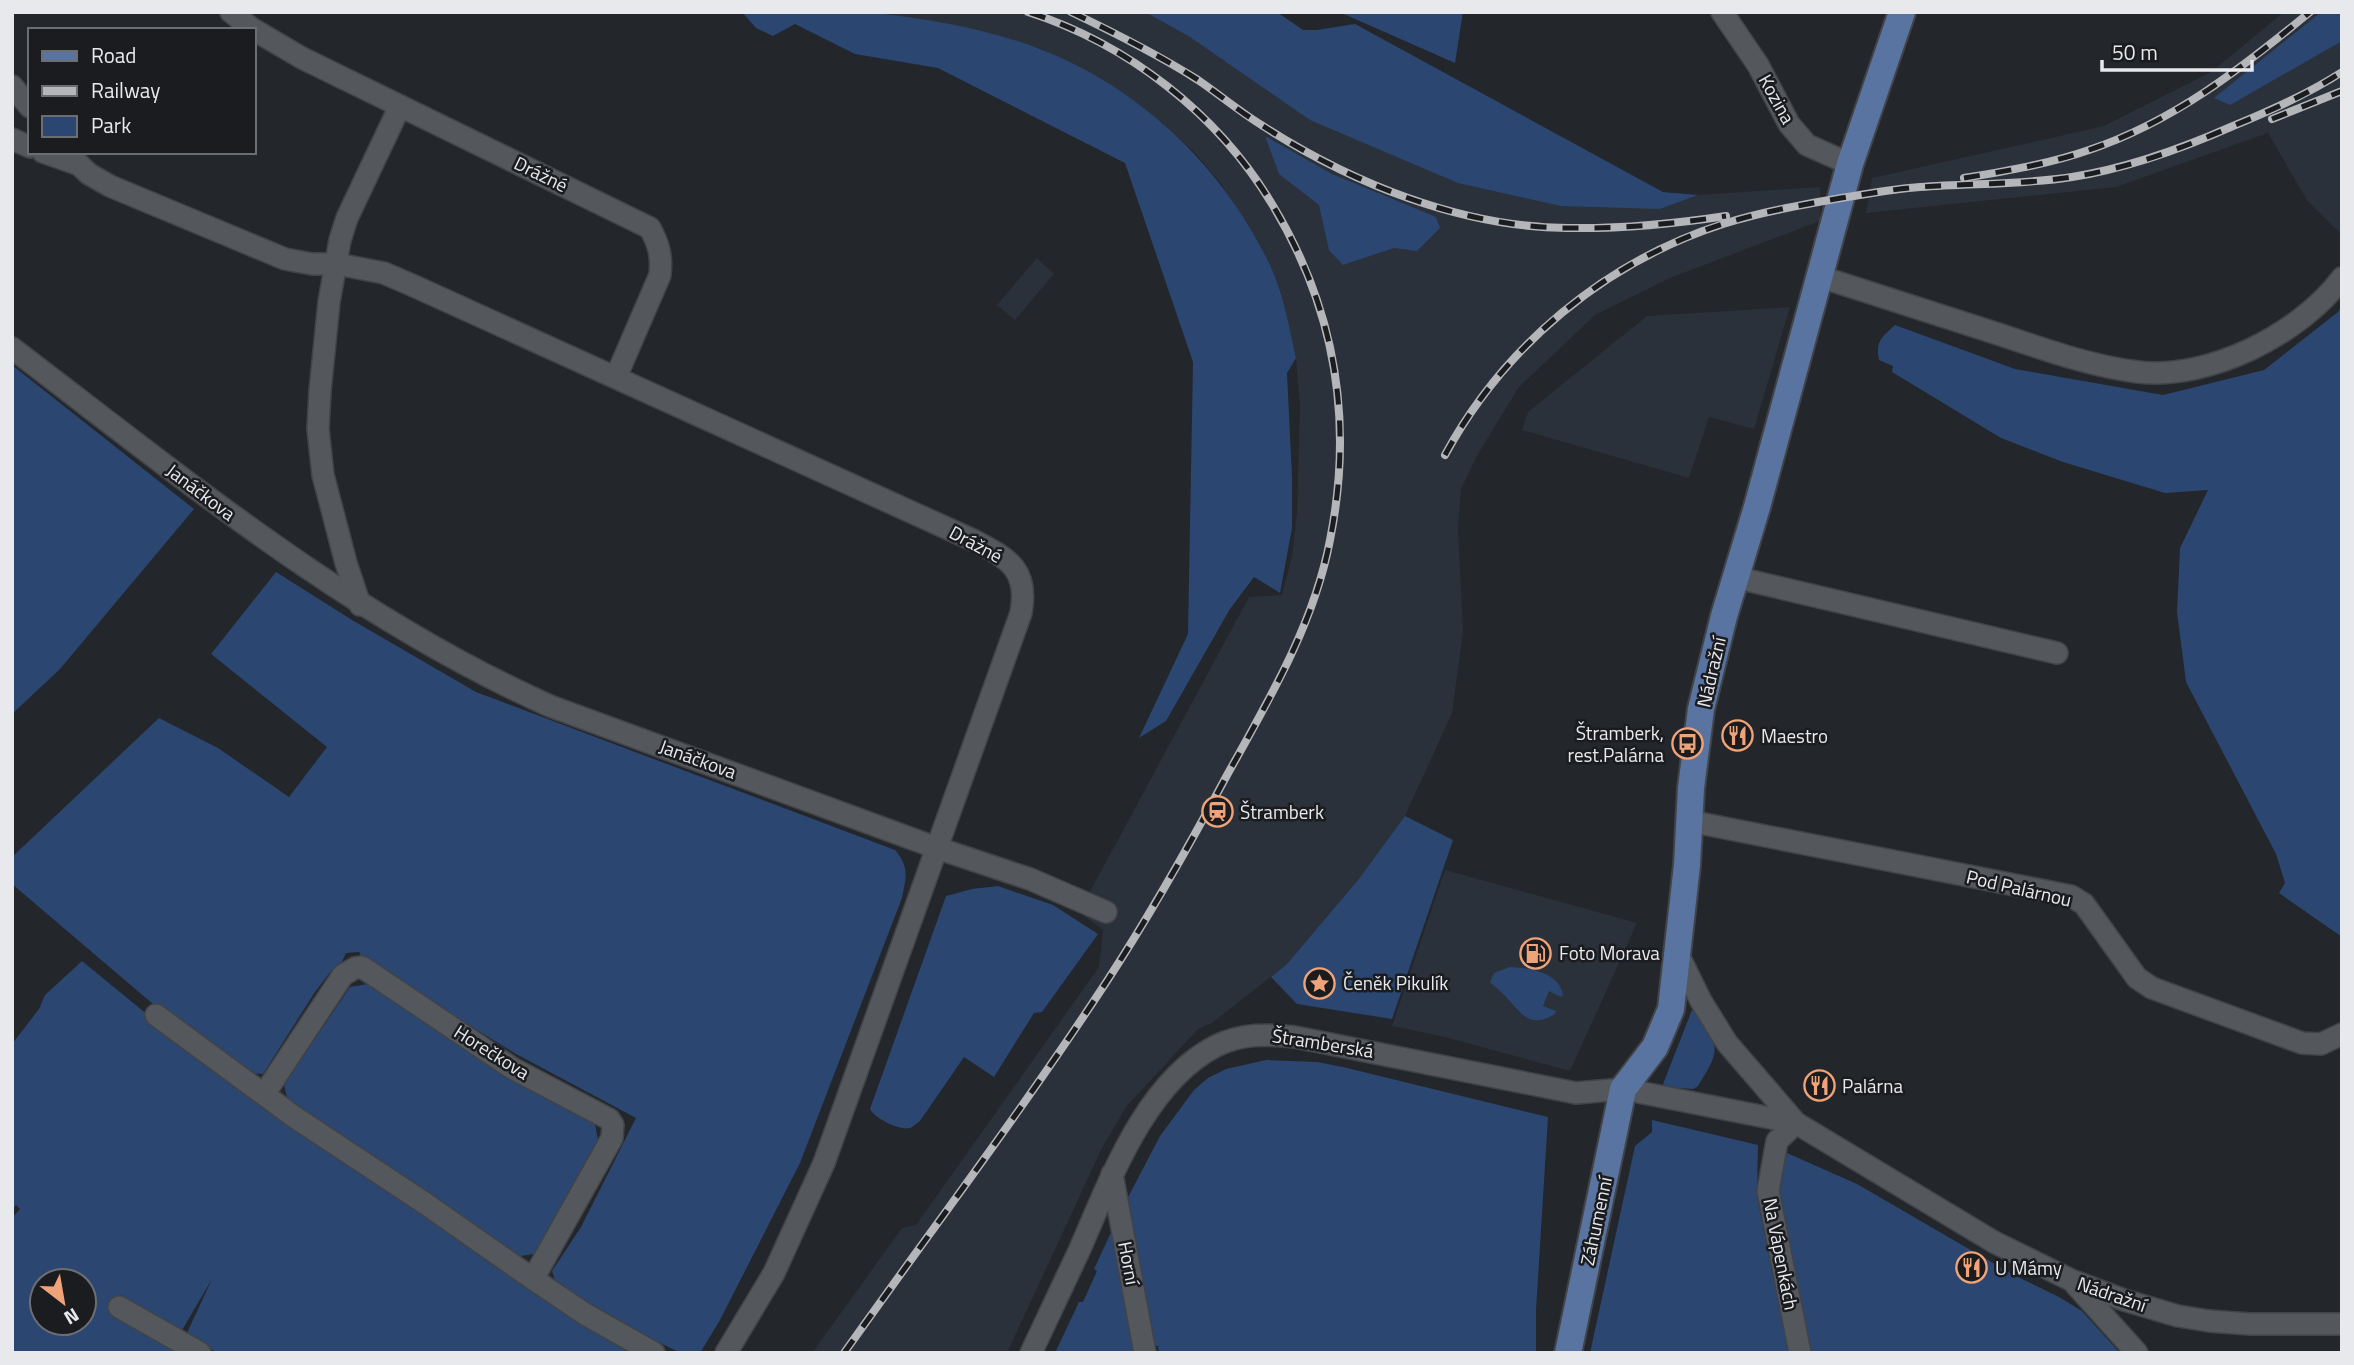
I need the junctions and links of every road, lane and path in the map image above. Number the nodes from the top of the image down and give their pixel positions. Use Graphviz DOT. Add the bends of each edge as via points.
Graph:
graph roads {
  1 [pos="231,12"];
  2 [pos="1722,12"];
  3 [pos="1902,12"];
  4 [pos="251,28"];
  5 [pos="256,31"];
  6 [pos="12,86"];
  7 [pos="28,105"];
  8 [pos="400,106"];
  9 [pos="12,139"];
  10 [pos="28,146"];
  11 [pos="53,154"];
  12 [pos="72,158"];
  13 [pos="1850,164"];
  14 [pos="337,264"];
  15 [pos="1818,276"];
  16 [pos="2342,278"];
  17 [pos="12,348"];
  18 [pos="616,377"];
  19 [pos="1734,577"];
  20 [pos="360,605"];
  21 [pos="2057,653"];
  22 [pos="1689,821"];
  23 [pos="937,848"];
  24 [pos="1106,912"];
  25 [pos="1677,952"];
  26 [pos="156,1015"];
  27 [pos="2342,1034"];
  28 [pos="1623,1090"];
  29 [pos="265,1093"];
  30 [pos="1796,1123"];
  31 [pos="1112,1174"];
  32 [pos="533,1279"];
  33 [pos="2071,1280"];
  34 [pos="119,1307"];
  35 [pos="2342,1324"];
  36 [pos="200,1353"];
  37 [pos="654,1353"];
  38 [pos="726,1353"];
  39 [pos="1031,1353"];
  40 [pos="1145,1353"];
  41 [pos="1568,1353"];
  42 [pos="1800,1353"];
  43 [pos="2137,1353"];
  1 -- 4 [label="street, Drážné"];
  2 -- 13 [label="street, Kozina" via="1758,65 1789,124 1807,145"];
  3 -- 13 [label="main road"];
  5 -- 8 [label="street, Drážné"];
  6 -- 7 [label="street"];
  8 -- 14 [label="street" via="347,218"];
  8 -- 18 [label="street, Drážné" via="650,228 662,256 660,275"];
  9 -- 10 [label="street"];
  11 -- 12 [label="street, Drážné"];
  12 -- 14 [label="street, Drážné" via="110,186 285,259"];
  13 -- 15 [label="main road, Nádražní"];
  14 -- 18 [label="street, Drážné" via="384,273"];
  14 -- 20 [label="street" via="329,302 319,440 331,508"];
  15 -- 16 [label="street" via="2063,355 2139,372 2193,368 2269,341 2302,319"];
  15 -- 19 [label="main road, Nádražní"];
  17 -- 20 [label="street, Janáčkova" via="210,500"];
  18 -- 23 [label="street, Drážné" via="975,541 1008,559 1016,570 1023,590 1021,613"];
  19 -- 21 [label="street"];
  19 -- 22 [label="main road, Nádražní" via="1702,709"];
  20 -- 23 [label="street, Janáčkova" via="469,668 550,706"];
  22 -- 25 [label="main road, Nádražní"];
  22 -- 27 [label="street, Pod Palárnou" via="2071,896 2084,904 2137,978 2152,988 2302,1043 2321,1044"];
  23 -- 24 [label="street" via="1030,879"];
  23 -- 38 [label="street" via="824,1163 774,1273"];
  25 -- 28 [label="main road" via="1671,1009 1662,1032"];
  25 -- 30 [label="street, Nádražní" via="1727,1043"];
  26 -- 29 [label="street"];
  28 -- 30 [label="street, Nádražní"];
  28 -- 31 [label="street, Štramberská" via="1576,1093 1327,1042 1249,1035 1217,1045 1171,1083"];
  28 -- 41 [label="main road, Záhumenní"];
  29 -- 32 [label="street"];
  29 -- 32 [label="street, Horečkova" via="344,975 362,967 512,1068 610,1119 612,1138"];
  30 -- 33 [label="street, Nádražní" via="1994,1242"];
  30 -- 42 [label="street, Na Vápenkách" via="1777,1141 1768,1191"];
  31 -- 39 [label="street, Štramberská"];
  31 -- 40 [label="street, Horní"];
  32 -- 37 [label="street"];
  33 -- 35 [label="street, Nádražní" via="2124,1300 2209,1321"];
  33 -- 43 [label="street"];
  34 -- 36 [label="street"];
}
